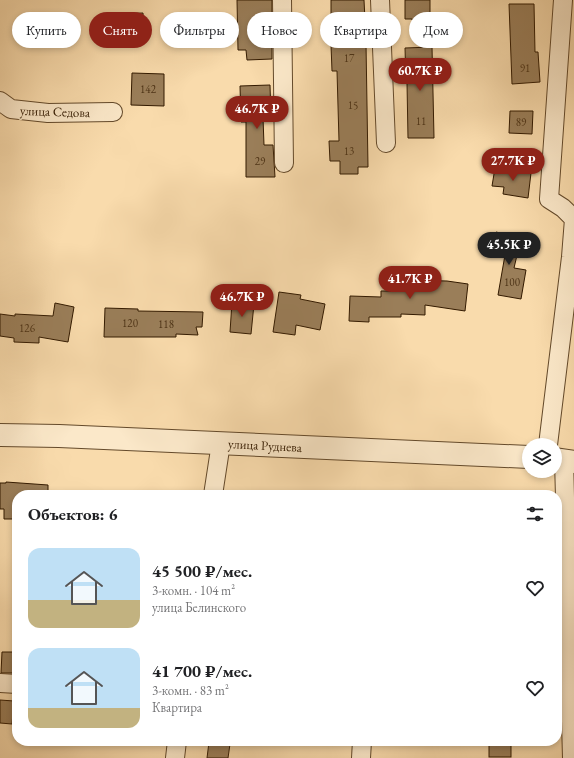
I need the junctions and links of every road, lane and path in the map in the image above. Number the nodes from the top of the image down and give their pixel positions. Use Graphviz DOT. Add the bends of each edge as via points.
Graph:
graph roads {
  1 [pos="282,0"];
  2 [pos="380,0"];
  3 [pos="564,0"];
  4 [pos="0,101"];
  5 [pos="113,112"];
  6 [pos="386,143"];
  7 [pos="284,163"];
  8 [pos="0,435"];
  9 [pos="549,438"];
  10 [pos="221,443"];
  11 [pos="522,457"];
  12 [pos="564,460"];
  13 [pos="214,490"];
  14 [pos="564,682"];
  15 [pos="0,683"];
  16 [pos="12,684"];
  17 [pos="176,746"];
  18 [pos="362,746"];
  19 [pos="175,758"];
  20 [pos="361,758"];
  21 [pos="572,758"];
  1 -- 7 [label="street"];
  2 -- 6 [label="street"];
  3 -- 9 [label="street" via="549,199 574,219"];
  4 -- 5 [label="street, улица Седова" via="11,109 48,113"];
  8 -- 10 [label="street, улица Руднева"];
  10 -- 11 [label="street, улица Руднева"];
  10 -- 13 [label="street"];
  12 -- 14 [label="street"];
  14 -- 21 [label="street"];
  15 -- 16 [label="street"];
  17 -- 19 [label="street"];
  18 -- 20 [label="street"];
}
